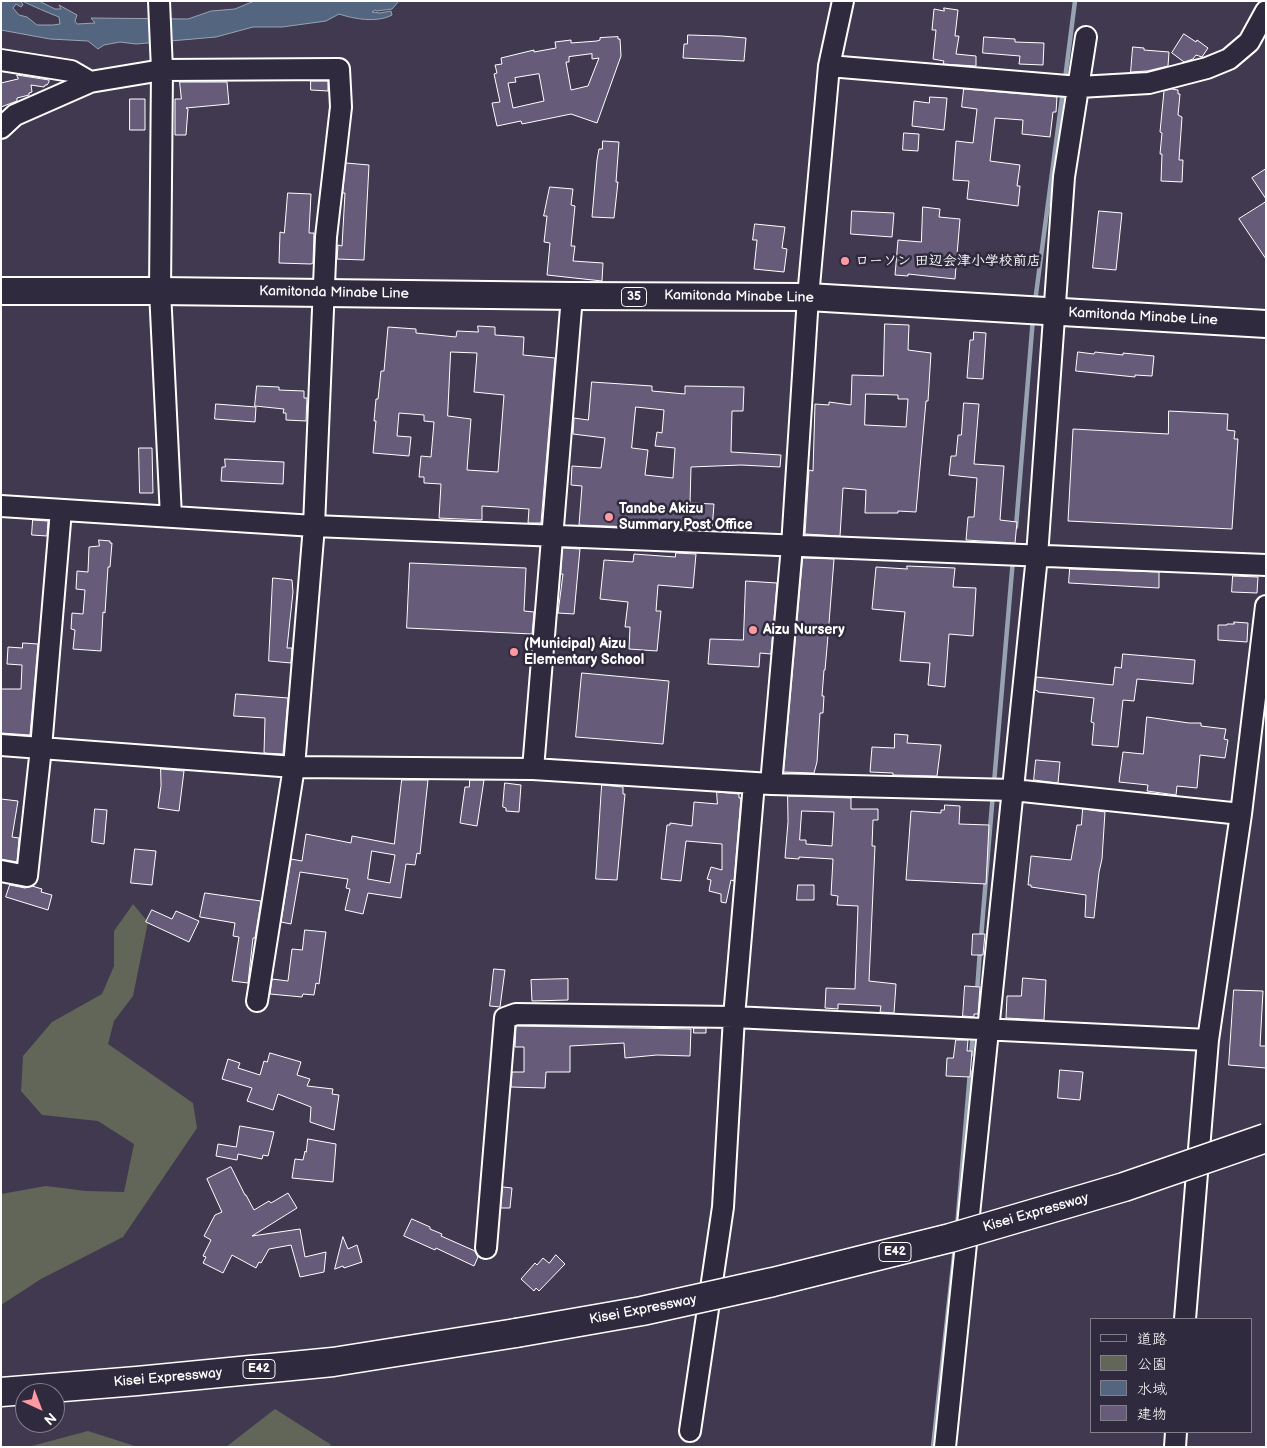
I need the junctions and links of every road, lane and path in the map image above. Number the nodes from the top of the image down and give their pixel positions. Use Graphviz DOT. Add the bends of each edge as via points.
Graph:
graph roads {
  1 [pos="160,1"];
  2 [pos="843,1"];
  3 [pos="1266,12"];
  4 [pos="1086,37"];
  5 [pos="1,60"];
  6 [pos="829,66"];
  7 [pos="162,70"];
  8 [pos="90,82"];
  9 [pos="1079,87"];
  10 [pos="1,128"];
  11 [pos="1,291"];
  12 [pos="160,291"];
  13 [pos="323,293"];
  14 [pos="572,296"];
  15 [pos="808,297"];
  16 [pos="1054,312"];
  17 [pos="1266,324"];
  18 [pos="1,506"];
  19 [pos="61,510"];
  20 [pos="171,518"];
  21 [pos="314,526"];
  22 [pos="552,535"];
  23 [pos="792,546"];
  24 [pos="1037,556"];
  25 [pos="1266,565"];
  26 [pos="1266,606"];
  27 [pos="1,746"];
  28 [pos="42,748"];
  29 [pos="294,767"];
  30 [pos="533,769"];
  31 [pos="762,783"];
  32 [pos="1013,790"];
  33 [pos="1241,814"];
  34 [pos="1,872"];
  35 [pos="257,1001"];
  36 [pos="734,1017"];
  37 [pos="988,1029"];
  38 [pos="1208,1040"];
  39 [pos="1266,1138"];
  40 [pos="486,1248"];
  41 [pos="1185,1318"];
  42 [pos="1,1392"];
  43 [pos="690,1431"];
  44 [pos="1176,1433"];
  45 [pos="945,1447"];
  46 [pos="1175,1447"];
  1 -- 7 [label="street"];
  2 -- 6 [label="street"];
  3 -- 9 [label="street" via="1249,42 1228,59 1207,68 1149,83"];
  4 -- 9 [label="street"];
  5 -- 8 [label="street" via="71,71"];
  6 -- 9 [label="street"];
  6 -- 15 [label="street"];
  7 -- 8 [label="street"];
  7 -- 12 [label="street"];
  7 -- 13 [label="street" via="339,69 341,107"];
  8 -- 10 [label="street" via="15,116"];
  9 -- 16 [label="street" via="1064,177"];
  11 -- 12 [label="main road, Kamitonda Minabe Line / 35"];
  12 -- 13 [label="main road, Kamitonda Minabe Line / 35"];
  12 -- 20 [label="street"];
  13 -- 14 [label="main road, Kamitonda Minabe Line / 35"];
  13 -- 21 [label="street"];
  14 -- 15 [label="main road, Kamitonda Minabe Line / 35"];
  14 -- 22 [label="street"];
  15 -- 16 [label="main road, Kamitonda Minabe Line / 35"];
  15 -- 23 [label="street"];
  16 -- 17 [label="main road, Kamitonda Minabe Line / 35"];
  16 -- 24 [label="street"];
  18 -- 19 [label="street"];
  19 -- 20 [label="street"];
  19 -- 28 [label="street"];
  20 -- 21 [label="street"];
  21 -- 22 [label="street"];
  21 -- 29 [label="street"];
  22 -- 23 [label="street"];
  22 -- 30 [label="street"];
  23 -- 24 [label="street"];
  23 -- 31 [label="street"];
  24 -- 25 [label="street"];
  24 -- 32 [label="street"];
  26 -- 33 [label="street"];
  27 -- 28 [label="street"];
  28 -- 29 [label="street"];
  28 -- 34 [label="street" via="27,876"];
  29 -- 30 [label="street"];
  29 -- 35 [label="street"];
  30 -- 31 [label="street"];
  31 -- 32 [label="street"];
  31 -- 36 [label="street"];
  32 -- 33 [label="street"];
  32 -- 37 [label="street"];
  33 -- 38 [label="street"];
  36 -- 37 [label="street"];
  36 -- 40 [label="street" via="516,1014 505,1018"];
  36 -- 43 [label="street" via="723,1207"];
  37 -- 38 [label="street"];
  37 -- 45 [label="street"];
  38 -- 41 [label="street"];
  39 -- 42 [label="highway, Kisei Expressway / E42, bridge" via="1124,1187 950,1238 642,1312 333,1362"];
  44 -- 46 [label="street"];
}
